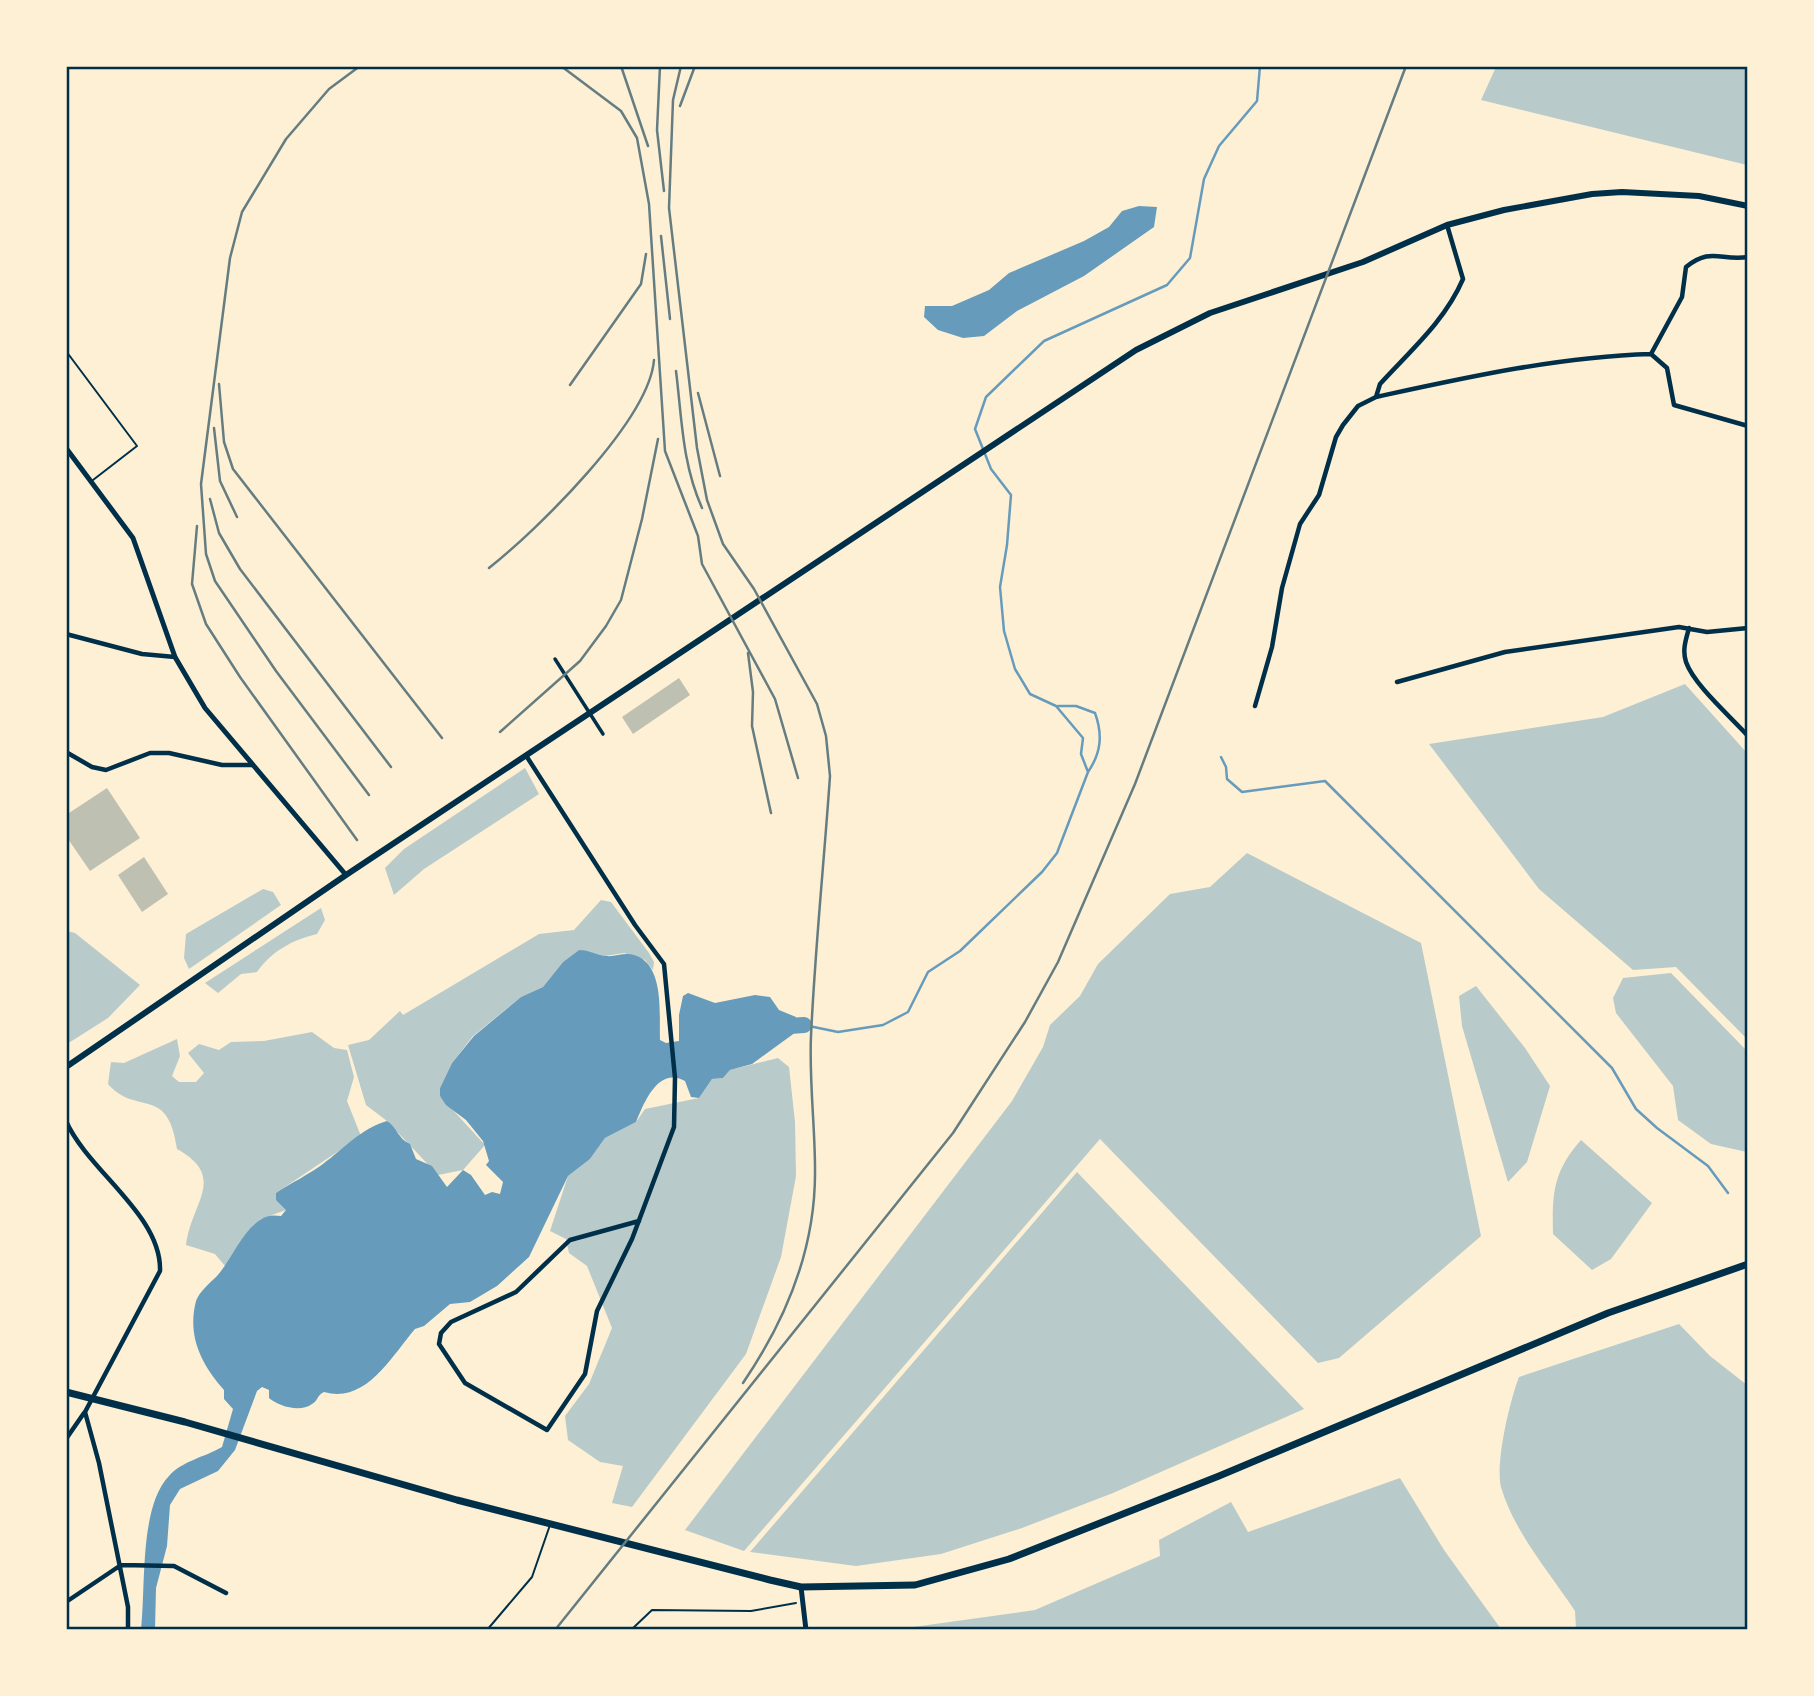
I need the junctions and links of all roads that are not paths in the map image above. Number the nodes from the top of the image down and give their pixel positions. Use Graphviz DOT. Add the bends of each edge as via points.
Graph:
graph roads {
  1 [pos="1748,206"];
  2 [pos="1447,225"];
  3 [pos="1748,257"];
  4 [pos="66,351"];
  5 [pos="1651,354"];
  6 [pos="1376,397"];
  7 [pos="1748,426"];
  8 [pos="66,448"];
  9 [pos="91,481"];
  10 [pos="1689,628"];
  11 [pos="1748,628"];
  12 [pos="66,634"];
  13 [pos="175,657"];
  14 [pos="555,659"];
  15 [pos="1397,682"];
  16 [pos="1255,706"];
  17 [pos="603,734"];
  18 [pos="1748,736"];
  19 [pos="66,752"];
  20 [pos="527,757"];
  21 [pos="253,765"];
  22 [pos="346,875"];
  23 [pos="66,1067"];
  24 [pos="66,1121"];
  25 [pos="639,1221"];
  26 [pos="1748,1264"];
  27 [pos="66,1392"];
  28 [pos="93,1397"];
  29 [pos="85,1412"];
  30 [pos="66,1439"];
  31 [pos="551,1524"];
  32 [pos="118,1568"];
  33 [pos="801,1587"];
  34 [pos="226,1593"];
  35 [pos="66,1602"];
  36 [pos="128,1629"];
  37 [pos="487,1629"];
  38 [pos="806,1629"];
  1 -- 2 [label="main road" via="1699,196 1622,192 1504,210"];
  2 -- 6 [label="street" via="1463,279 1452,304 1380,384"];
  2 -- 20 [label="main road" via="1363,262 1210,313 1136,350"];
  3 -- 5 [label="street" via="1711,254 1686,267 1682,297"];
  4 -- 9 [label="lane" via="137,446"];
  5 -- 6 [label="street" via="1595,356 1512,368"];
  5 -- 7 [label="street" via="1667,368 1674,405"];
  6 -- 16 [label="street" via="1358,406 1336,437 1319,495 1298,531"];
  8 -- 9 [label="street"];
  9 -- 13 [label="street" via="134,538"];
  10 -- 11 [label="street" via="1707,632"];
  10 -- 15 [label="street" via="1505,652"];
  10 -- 18 [label="street" via="1684,647 1693,674"];
  12 -- 13 [label="street" via="142,654"];
  13 -- 21 [label="street" via="205,708"];
  14 -- 17 [label="street"];
  19 -- 21 [label="street" via="106,771 150,753 222,765"];
  20 -- 22 [label="main road"];
  20 -- 25 [label="street" via="664,964 675,1078 674,1127"];
  21 -- 22 [label="street"];
  22 -- 23 [label="main road"];
  24 -- 28 [label="street" via="153,1234 161,1254 160,1271"];
  25 -- 25 [label="street" via="597,1311 585,1374 547,1430 466,1383 442,1350 441,1333 458,1318 516,1292 570,1240"];
  26 -- 33 [label="main road" via="1608,1313 1009,1559 915,1585"];
  27 -- 28 [label="main road"];
  28 -- 29 [label="street"];
  28 -- 31 [label="main road"];
  29 -- 30 [label="street"];
  29 -- 32 [label="street"];
  31 -- 33 [label="main road"];
  31 -- 37 [label="lane" via="532,1577"];
  32 -- 34 [label="street" via="174,1566"];
  32 -- 35 [label="street"];
  32 -- 36 [label="street" via="128,1607"];
  33 -- 38 [label="street"];
}
